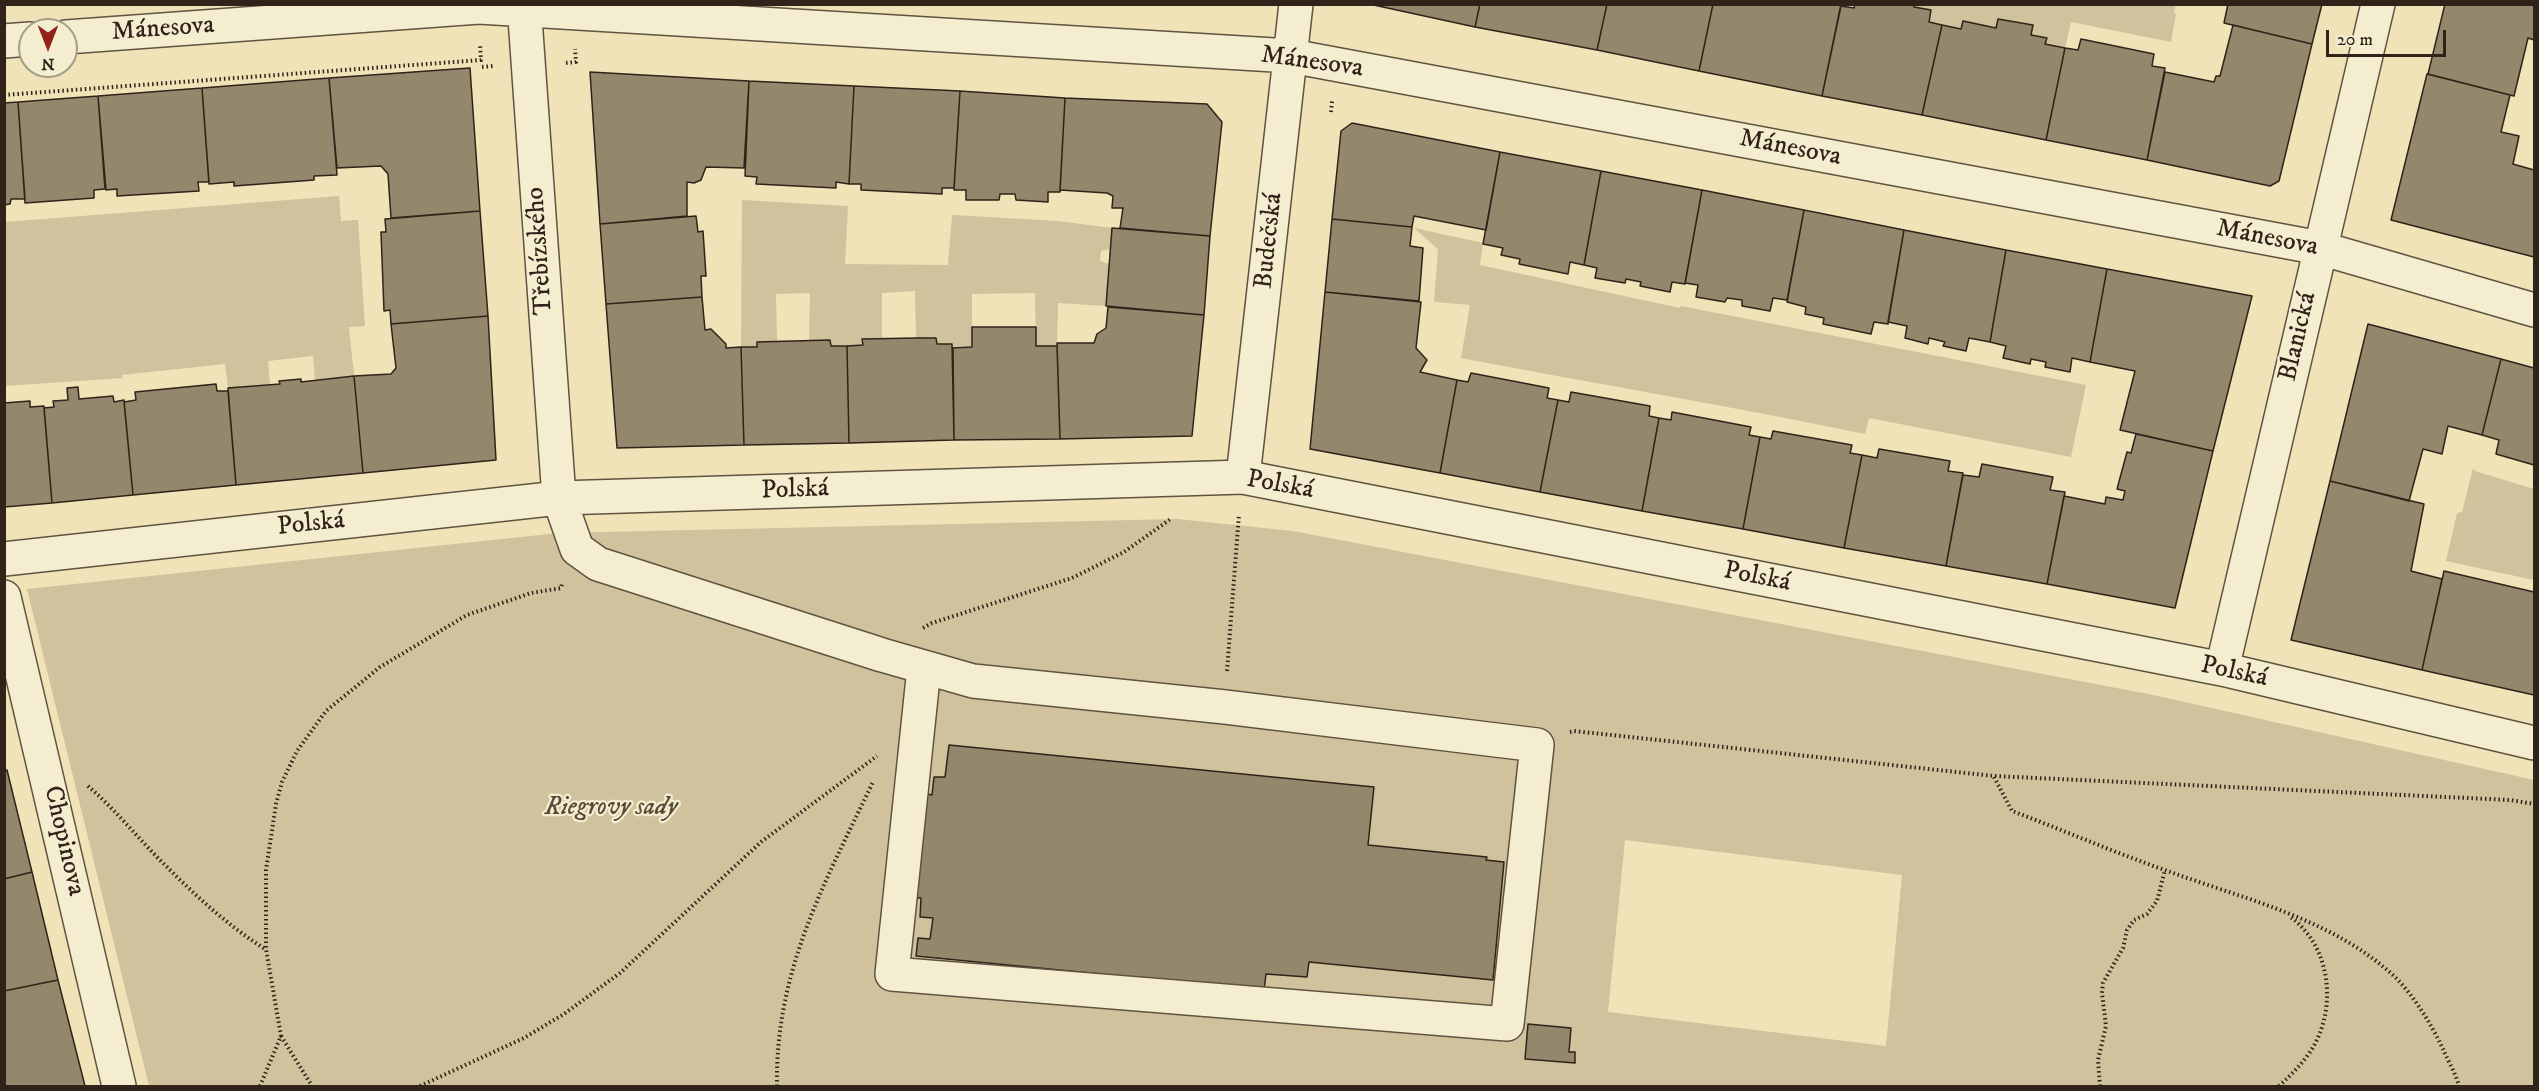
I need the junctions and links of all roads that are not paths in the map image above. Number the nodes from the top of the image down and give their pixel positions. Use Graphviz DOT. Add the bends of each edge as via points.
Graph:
graph roads {
  1 [pos="1296,4"];
  2 [pos="2378,4"];
  3 [pos="524,7"];
  4 [pos="78,36"];
  5 [pos="1291,56"];
  6 [pos="2320,248"];
  7 [pos="2535,310"];
  8 [pos="1243,477"];
  9 [pos="559,498"];
  10 [pos="4,559"];
  11 [pos="4,597"];
  12 [pos="924,668"];
  13 [pos="2222,669"];
  14 [pos="2535,743"];
  15 [pos="119,1086"];
  1 -- 5 [label="street, Budečská"];
  2 -- 6 [label="street, Blanická"];
  3 -- 4 [label="street, Mánesova"];
  3 -- 5 [label="street, Mánesova"];
  3 -- 9 [label="street, Třebízského"];
  5 -- 6 [label="street, Mánesova"];
  5 -- 8 [label="street, Budečská"];
  6 -- 7 [label="street, Mánesova"];
  6 -- 13 [label="street, Blanická"];
  8 -- 9 [label="street, Polská"];
  8 -- 13 [label="street, Polská"];
  9 -- 10 [label="street, Polská"];
  9 -- 12 [label="street, Třebízského" via="577,549 598,564"];
  11 -- 15 [label="street, Chopinova"];
  12 -- 12 [label="street" via="892,974 1507,1024 1537,745 973,681"];
  13 -- 14 [label="street, Polská"];
}
